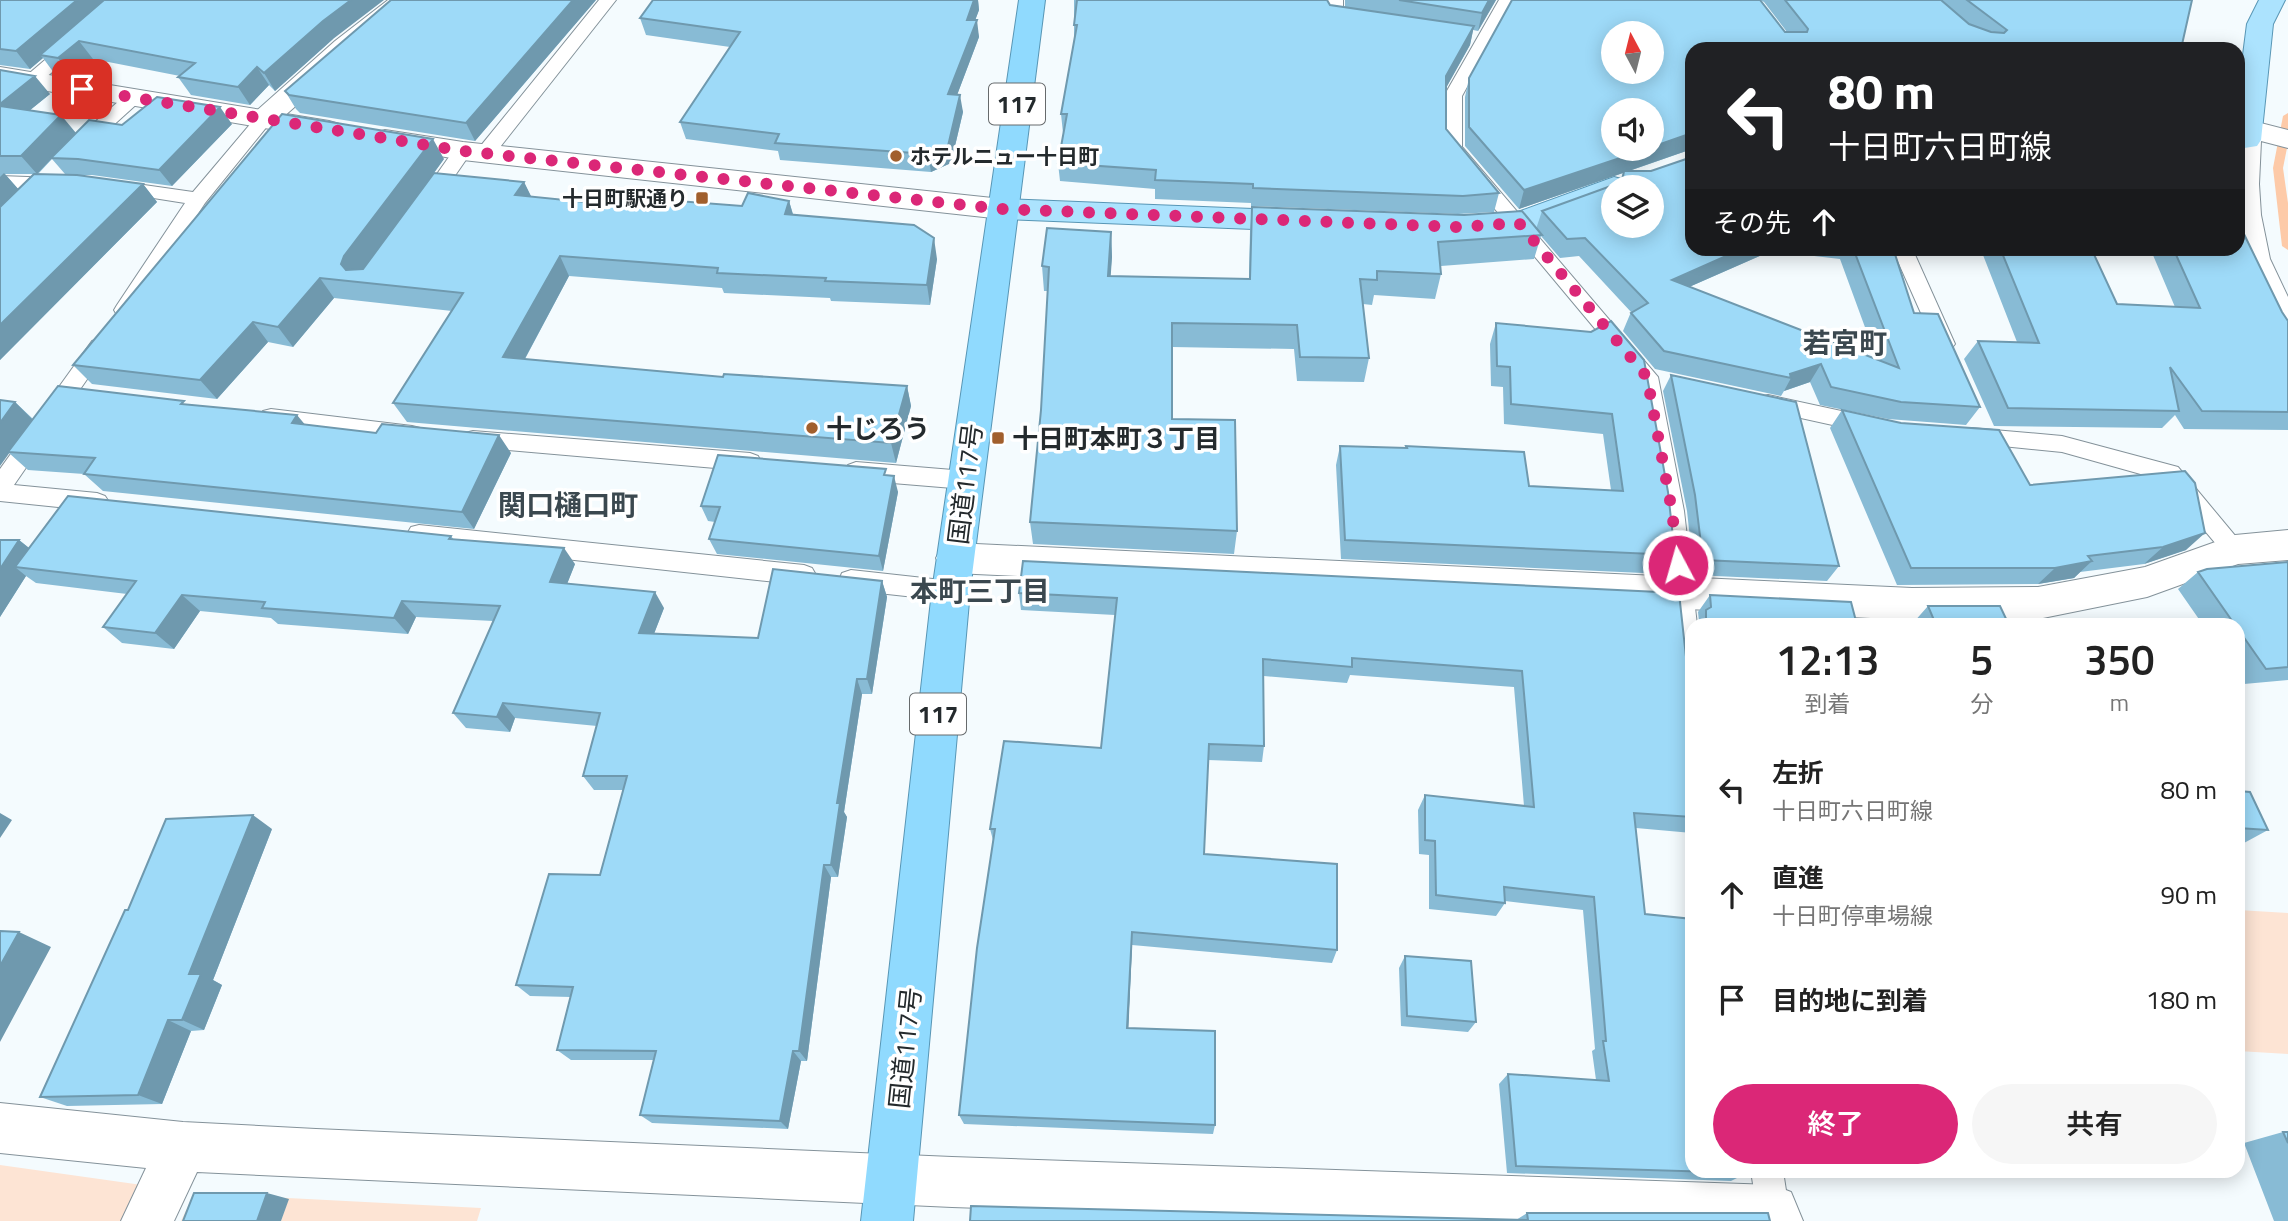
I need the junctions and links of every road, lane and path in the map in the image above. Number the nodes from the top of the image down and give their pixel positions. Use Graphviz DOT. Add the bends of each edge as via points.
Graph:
graph roads {
  1 [pos="404,0"];
  2 [pos="608,0"];
  3 [pos="1032,0"];
  4 [pos="1335,0"];
  5 [pos="1507,0"];
  6 [pos="2272,0"];
  7 [pos="1375,23"];
  8 [pos="85,35"];
  9 [pos="0,75"];
  10 [pos="31,80"];
  11 [pos="133,98"];
  12 [pos="264,119"];
  13 [pos="2245,136"];
  14 [pos="2288,139"];
  15 [pos="475,152"];
  16 [pos="0,182"];
  17 [pos="40,185"];
  18 [pos="1601,192"];
  19 [pos="2245,198"];
  20 [pos="198,199"];
  21 [pos="24,201"];
  22 [pos="1002,209"];
  23 [pos="413,220"];
  24 [pos="1334,222"];
  25 [pos="1519,223"];
  26 [pos="1444,227"];
  27 [pos="1906,256"];
  28 [pos="2288,327"];
  29 [pos="1952,362"];
  30 [pos="1647,377"];
  31 [pos="1674,383"];
  32 [pos="69,392"];
  33 [pos="96,395"];
  34 [pos="1741,397"];
  35 [pos="1974,412"];
  36 [pos="245,413"];
  37 [pos="1888,430"];
  38 [pos="1944,434"];
  39 [pos="1985,437"];
  40 [pos="778,464"];
  41 [pos="833,469"];
  42 [pos="965,480"];
  43 [pos="0,489"];
  44 [pos="124,504"];
  45 [pos="400,532"];
  46 [pos="2288,545"];
  47 [pos="2235,550"];
  48 [pos="953,575"];
  49 [pos="1681,593"];
  50 [pos="1685,629"];
  51 [pos="0,1128"];
  52 [pos="183,1147"];
  53 [pos="889,1199"];
  54 [pos="1772,1201"];
  55 [pos="147,1221"];
  1 -- 12 [label="street"];
  2 -- 15 [label="lane"];
  3 -- 22 [label="highway, 国道117号 / 117"];
  4 -- 7 [label="lane" via="1334,17"];
  5 -- 25 [label="lane" via="1478,39 1453,96 1453,148"];
  6 -- 13 [label="main road" via="2260,24"];
  8 -- 10 [label="lane"];
  9 -- 10 [label="street"];
  10 -- 11 [label="street"];
  11 -- 12 [label="street"];
  11 -- 17 [label="lane"];
  12 -- 15 [label="street"];
  12 -- 20 [label="lane"];
  13 -- 14 [label="street"];
  15 -- 22 [label="street"];
  15 -- 23 [label="lane"];
  16 -- 17 [label="lane"];
  17 -- 20 [label="lane" via="85,184"];
  17 -- 21 [label="lane"];
  18 -- 25 [label="main road"];
  19 -- 28 [label="street" via="2254,259"];
  20 -- 32 [label="lane"];
  22 -- 24 [label="main road"];
  22 -- 42 [label="highway, 国道117号 / 117"];
  25 -- 26 [label="main road"];
  25 -- 30 [label="lane"];
  27 -- 29 [label="lane"];
  30 -- 31 [label="lane"];
  30 -- 49 [label="lane" via="1672,511"];
  32 -- 33 [label="lane"];
  32 -- 43 [label="lane"];
  34 -- 37 [label="lane"];
  35 -- 39 [label="lane"];
  36 -- 40 [label="lane" via="441,436"];
  38 -- 39 [label="lane"];
  39 -- 47 [label="lane" via="2062,444 2170,473"];
  41 -- 42 [label="lane"];
  42 -- 48 [label="highway, 国道117号 / 117"];
  43 -- 44 [label="lane"];
  45 -- 48 [label="lane"];
  46 -- 47 [label="street"];
  47 -- 49 [label="street" via="2147,582 2038,603 1912,604"];
  48 -- 49 [label="street"];
  48 -- 53 [label="highway, 国道117号 / 117"];
  49 -- 50 [label="lane"];
  51 -- 52 [label="street"];
  52 -- 53 [label="street" via="805,1176"];
  52 -- 55 [label="street"];
  53 -- 54 [label="street" via="965,1182"];
}
